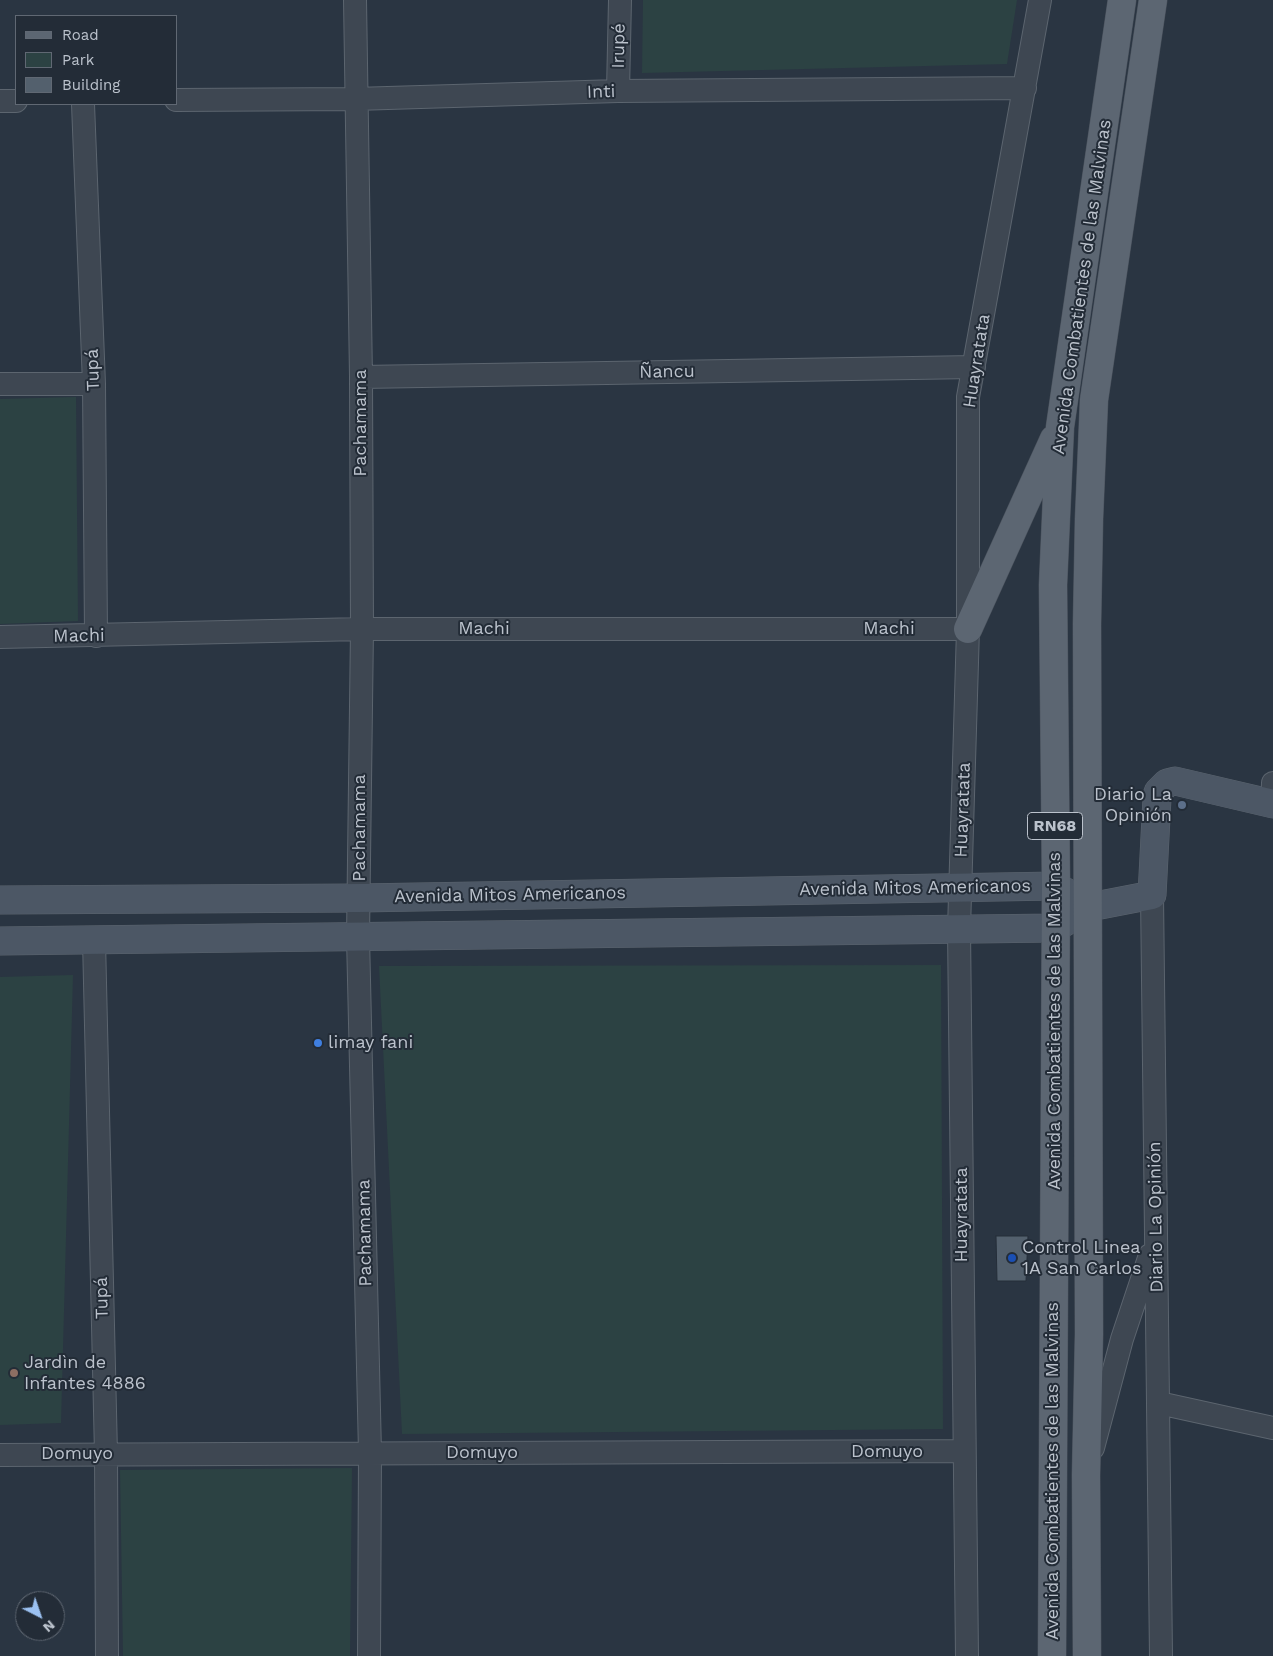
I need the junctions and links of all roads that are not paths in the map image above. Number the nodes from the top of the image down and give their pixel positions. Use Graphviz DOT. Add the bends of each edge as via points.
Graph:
graph roads {
  1 [pos="355,0"];
  2 [pos="620,0"];
  3 [pos="1040,0"];
  4 [pos="1122,0"];
  5 [pos="1153,0"];
  6 [pos="1025,88"];
  7 [pos="618,91"];
  8 [pos="355,99"];
  9 [pos="178,100"];
  10 [pos="0,101"];
  11 [pos="15,101"];
  12 [pos="83,105"];
  13 [pos="974,368"];
  14 [pos="361,377"];
  15 [pos="0,384"];
  16 [pos="94,384"];
  17 [pos="1060,426"];
  18 [pos="362,629"];
  19 [pos="968,629"];
  20 [pos="96,636"];
  21 [pos="0,637"];
  22 [pos="1273,797"];
  23 [pos="1056,886"];
  24 [pos="960,887"];
  25 [pos="1152,895"];
  26 [pos="360,898"];
  27 [pos="0,900"];
  28 [pos="1090,907"];
  29 [pos="1055,928"];
  30 [pos="959,929"];
  31 [pos="358,938"];
  32 [pos="94,940"];
  33 [pos="0,941"];
  34 [pos="1156,1240"];
  35 [pos="1159,1403"];
  36 [pos="1273,1428"];
  37 [pos="964,1451"];
  38 [pos="370,1453"];
  39 [pos="106,1454"];
  40 [pos="0,1455"];
  41 [pos="1086,1475"];
  42 [pos="107,1656"];
  43 [pos="369,1656"];
  44 [pos="967,1656"];
  45 [pos="1052,1656"];
  46 [pos="1087,1656"];
  47 [pos="1161,1656"];
  1 -- 8 [label="street, Pachamama"];
  2 -- 7 [label="street, Irupé"];
  3 -- 6 [label="street, Huayratata"];
  4 -- 17 [label="main road, Avenida Combatientes de las Malvinas / RN68"];
  5 -- 28 [label="main road, Avenida Combatientes de las Malvinas / RN68" via="1094,400 1087,624"];
  6 -- 7 [label="street, Inti"];
  6 -- 13 [label="street, Huayratata"];
  7 -- 8 [label="street, Inti"];
  8 -- 9 [label="street, Inti"];
  8 -- 14 [label="street, Pachamama"];
  10 -- 11 [label="street"];
  12 -- 16 [label="street, Tupá"];
  13 -- 14 [label="street, Ñancu"];
  13 -- 19 [label="street, Huayratata" via="968,397"];
  14 -- 18 [label="street, Pachamama"];
  15 -- 16 [label="street"];
  16 -- 20 [label="street, Tupá"];
  17 -- 19 [label="main road"];
  17 -- 23 [label="main road, Avenida Combatientes de las Malvinas / RN68" via="1053,585"];
  18 -- 19 [label="street, Machi"];
  18 -- 20 [label="street, Machi"];
  18 -- 26 [label="street, Pachamama"];
  19 -- 24 [label="street, Huayratata"];
  20 -- 21 [label="street, Machi"];
  22 -- 25 [label="street, Diario La Opinión" via="1176,781 1167,783 1156,798"];
  23 -- 24 [label="street, Avenida Mitos Americanos"];
  23 -- 28 [label="street, Avenida Mitos Americanos"];
  23 -- 29 [label="main road, Avenida Combatientes de las Malvinas / RN68"];
  24 -- 26 [label="street, Avenida Mitos Americanos"];
  24 -- 30 [label="street, Huayratata"];
  25 -- 28 [label="street"];
  25 -- 34 [label="street, Diario La Opinión"];
  26 -- 27 [label="street, Avenida Mitos Americanos"];
  26 -- 31 [label="street, Pachamama"];
  28 -- 29 [label="street"];
  28 -- 41 [label="main road, Avenida Combatientes de las Malvinas / RN68" via="1090,1334"];
  29 -- 30 [label="street"];
  29 -- 45 [label="main road, Avenida Combatientes de las Malvinas / RN68"];
  30 -- 31 [label="street"];
  30 -- 37 [label="street, Huayratata"];
  31 -- 32 [label="street"];
  31 -- 38 [label="street, Pachamama"];
  32 -- 33 [label="street"];
  32 -- 39 [label="street, Tupá"];
  34 -- 35 [label="street, Diario La Opinión"];
  34 -- 41 [label="street" via="1122,1339"];
  35 -- 36 [label="street"];
  35 -- 47 [label="street, Diario La Opinión"];
  37 -- 38 [label="street, Domuyo"];
  37 -- 44 [label="street, Huayratata"];
  38 -- 39 [label="street, Domuyo"];
  38 -- 43 [label="street, Pachamama"];
  39 -- 40 [label="street, Domuyo"];
  39 -- 42 [label="street, Tupá"];
  41 -- 46 [label="main road, Avenida Combatientes de las Malvinas / RN68"];
}
